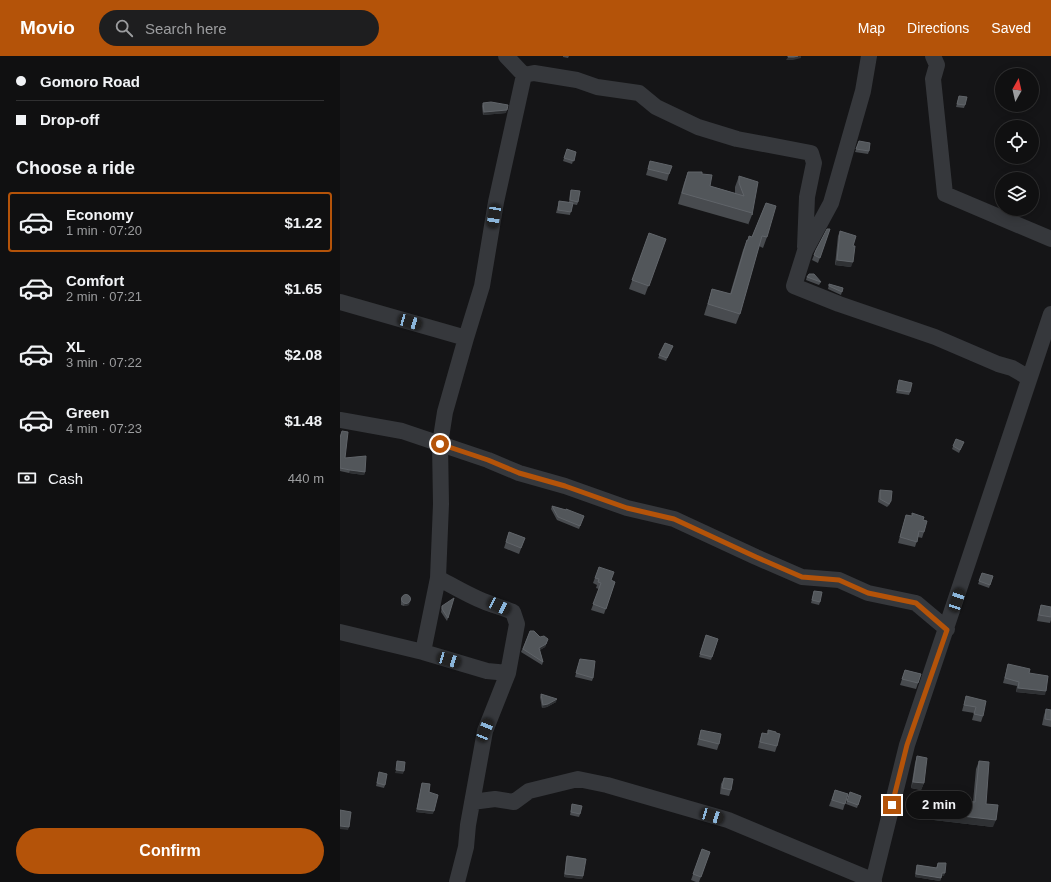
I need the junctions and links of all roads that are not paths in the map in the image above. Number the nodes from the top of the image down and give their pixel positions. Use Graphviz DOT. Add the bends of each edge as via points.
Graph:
graph roads {
  1 [pos="506,56"];
  2 [pos="869,56"];
  3 [pos="933,56"];
  4 [pos="524,75"];
  5 [pos="1051,239"];
  6 [pos="805,251"];
  7 [pos="340,302"];
  8 [pos="1051,314"];
  9 [pos="466,338"];
  10 [pos="1029,378"];
  11 [pos="340,420"];
  12 [pos="440,444"];
  13 [pos="438,578"];
  14 [pos="947,630"];
  15 [pos="340,632"];
  16 [pos="424,652"];
  17 [pos="508,673"];
  18 [pos="472,802"];
  19 [pos="874,881"];
  20 [pos="457,882"];
  1 -- 4 [label="street"];
  2 -- 6 [label="street" via="863,91 830,203"];
  3 -- 5 [label="street" via="937,65 933,79 945,194"];
  4 -- 6 [label="street" via="534,73 639,93 656,106 698,127 737,139 811,153 814,163 807,197"];
  4 -- 9 [label="street" via="496,202 482,286"];
  6 -- 10 [label="street" via="794,286 935,337 1012,368"];
  7 -- 9 [label="street"];
  8 -- 10 [label="street"];
  9 -- 12 [label="street"];
  10 -- 14 [label="street"];
  11 -- 12 [label="street" via="402,431"];
  12 -- 13 [label="street"];
  12 -- 14 [label="street" via="627,508 674,519 802,577 839,580 868,593 916,603"];
  13 -- 16 [label="street"];
  13 -- 17 [label="street" via="485,602 513,612 517,624"];
  14 -- 19 [label="street" via="907,745"];
  15 -- 16 [label="street"];
  16 -- 17 [label="street" via="487,671"];
  17 -- 18 [label="street" via="485,730"];
  18 -- 19 [label="street" via="495,799 514,802 530,792 578,779 728,820"];
  18 -- 20 [label="street" via="466,847"];
}
